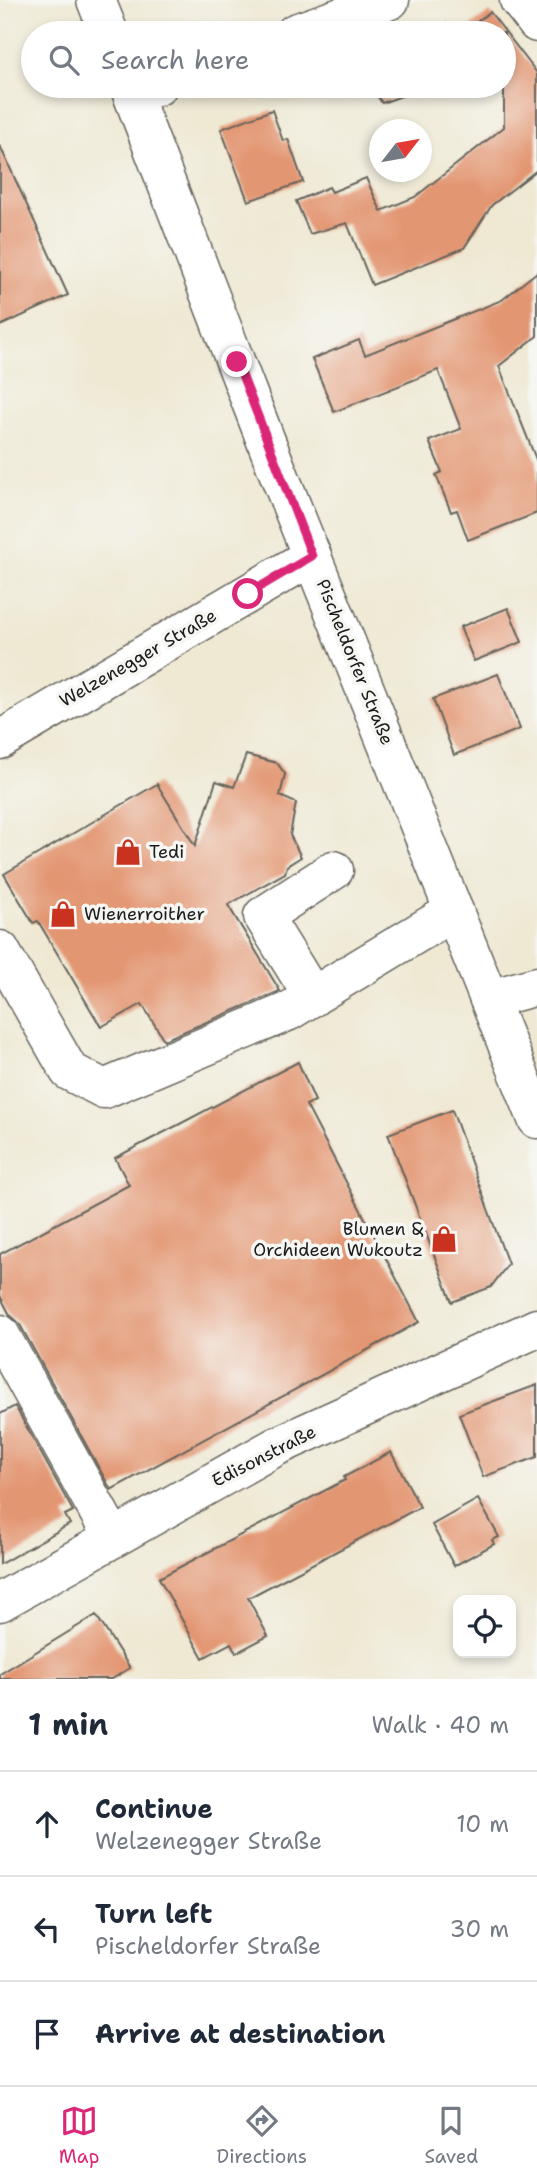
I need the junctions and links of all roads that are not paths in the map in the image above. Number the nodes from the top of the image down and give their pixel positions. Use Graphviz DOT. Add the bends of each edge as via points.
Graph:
graph roads {
  1 [pos="96,0"];
  2 [pos="390,0"];
  3 [pos="519,0"];
  4 [pos="104,21"];
  5 [pos="330,21"];
  6 [pos="537,23"];
  7 [pos="143,98"];
  8 [pos="312,556"];
  9 [pos="0,740"];
  10 [pos="334,870"];
  11 [pos="454,911"];
  12 [pos="0,950"];
  13 [pos="537,986"];
  14 [pos="313,997"];
  15 [pos="489,999"];
  16 [pos="537,1119"];
  17 [pos="537,1328"];
  18 [pos="0,1334"];
  19 [pos="113,1538"];
  20 [pos="0,1602"];
  1 -- 4 [label="street"];
  2 -- 5 [label="street"];
  3 -- 6 [label="street"];
  7 -- 8 [label="street, Pischeldorfer Straße"];
  8 -- 9 [label="street, Welzenegger Straße"];
  8 -- 11 [label="street, Pischeldorfer Straße"];
  10 -- 14 [label="street" via="263,916"];
  11 -- 14 [label="street"];
  11 -- 15 [label="street, Pischeldorfer Straße"];
  12 -- 14 [label="street" via="69,1070 104,1089"];
  13 -- 15 [label="street"];
  15 -- 16 [label="street, Pischeldorfer Straße"];
  17 -- 19 [label="street, Edisonstraße" via="277,1447"];
  18 -- 19 [label="street"];
  19 -- 20 [label="street, Edisonstraße"];
}
